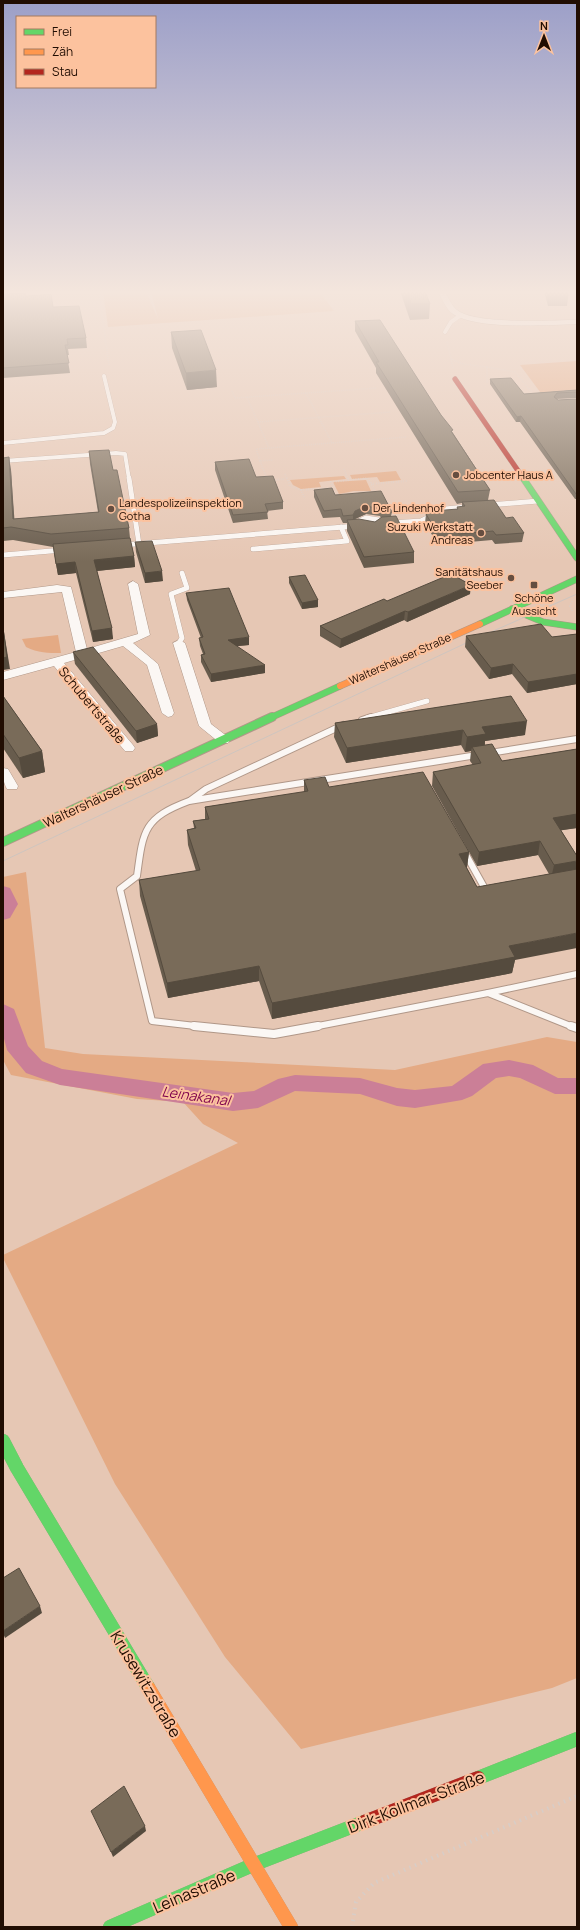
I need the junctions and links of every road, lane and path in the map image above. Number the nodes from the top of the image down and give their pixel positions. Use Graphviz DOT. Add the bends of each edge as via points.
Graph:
graph roads {
  1 [pos="105,381"];
  2 [pos="456,381"];
  3 [pos="522,381"];
  4 [pos="377,388"];
  5 [pos="232,391"];
  6 [pos="306,393"];
  7 [pos="248,397"];
  8 [pos="540,399"];
  9 [pos="391,412"];
  10 [pos="318,417"];
  11 [pos="258,422"];
  12 [pos="406,437"];
  13 [pos="3,443"];
  14 [pos="332,443"];
  15 [pos="269,448"];
  16 [pos="260,460"];
  17 [pos="273,460"];
  18 [pos="3,462"];
  19 [pos="344,469"];
  20 [pos="285,474"];
  21 [pos="286,479"];
  22 [pos="349,480"];
  23 [pos="408,481"];
  24 [pos="371,484"];
  25 [pos="332,488"];
  26 [pos="301,490"];
  27 [pos="375,491"];
  28 [pos="335,494"];
  29 [pos="305,499"];
  30 [pos="538,501"];
  31 [pos="484,505"];
  32 [pos="468,507"];
  33 [pos="380,524"];
  34 [pos="359,526"];
  35 [pos="341,527"];
  36 [pos="374,528"];
  37 [pos="368,529"];
  38 [pos="139,544"];
  39 [pos="117,546"];
  40 [pos="71,550"];
  41 [pos="253,550"];
  42 [pos="3,555"];
  43 [pos="577,558"];
  44 [pos="182,573"];
  45 [pos="577,579"];
  46 [pos="133,584"];
  47 [pos="3,594"];
  48 [pos="577,598"];
  49 [pos="512,609"];
  50 [pos="575,614"];
  51 [pos="577,627"];
  52 [pos="125,642"];
  53 [pos="179,643"];
  54 [pos="82,654"];
  55 [pos="56,661"];
  56 [pos="3,676"];
  57 [pos="426,701"];
  58 [pos="168,713"];
  59 [pos="354,722"];
  60 [pos="346,724"];
  61 [pos="577,739"];
  62 [pos="224,740"];
  63 [pos="129,748"];
  64 [pos="415,766"];
  65 [pos="3,772"];
  66 [pos="419,772"];
  67 [pos="12,786"];
  68 [pos="189,801"];
  69 [pos="4,840"];
  70 [pos="461,847"];
  71 [pos="496,893"];
  72 [pos="577,974"];
  73 [pos="488,993"];
  74 [pos="577,1028"];
  75 [pos="3,1441"];
  76 [pos="577,1739"];
  77 [pos="577,1796"];
  78 [pos="255,1864"];
  79 [pos="110,1927"];
  80 [pos="291,1927"];
  81 [pos="352,1927"];
  1 -- 13 [label="lane" via="115,422 113,428 104,433 88,436"];
  2 -- 30 [label="main road"];
  3 -- 8 [label="path" via="535,397"];
  4 -- 6 [label="path"];
  5 -- 7 [label="path" via="235,398"];
  6 -- 7 [label="path"];
  6 -- 10 [label="path"];
  7 -- 11 [label="path"];
  9 -- 10 [label="path"];
  10 -- 11 [label="path"];
  10 -- 14 [label="path"];
  11 -- 15 [label="path"];
  12 -- 14 [label="path"];
  14 -- 15 [label="path"];
  15 -- 16 [label="path" via="256,449"];
  16 -- 17 [label="path"];
  16 -- 21 [label="path" via="268,480"];
  18 -- 38 [label="lane" via="116,452 125,454"];
  19 -- 22 [label="path"];
  20 -- 21 [label="path"];
  21 -- 26 [label="path" via="290,486"];
  22 -- 24 [label="path" via="368,478"];
  22 -- 25 [label="path" via="331,482"];
  23 -- 24 [label="path"];
  24 -- 27 [label="path"];
  25 -- 26 [label="path"];
  25 -- 28 [label="path"];
  26 -- 29 [label="path"];
  30 -- 31 [label="lane"];
  30 -- 43 [label="main road"];
  32 -- 33 [label="lane" via="445,509 421,521"];
  33 -- 34 [label="lane" via="378,520 366,518 357,522"];
  33 -- 36 [label="lane"];
  34 -- 35 [label="lane"];
  34 -- 37 [label="lane"];
  35 -- 38 [label="lane"];
  35 -- 41 [label="lane" via="347,541"];
  38 -- 39 [label="lane"];
  40 -- 42 [label="lane"];
  44 -- 53 [label="lane" via="187,588 171,594 182,638"];
  45 -- 49 [label="main road, Waltershäuser Straße"];
  46 -- 52 [label="street, Schubertstraße" via="144,635"];
  47 -- 54 [label="street, Schubertstraße" via="67,589"];
  48 -- 50 [label="path" via="570,603"];
  49 -- 51 [label="main road" via="540,622"];
  49 -- 62 [label="main road, Waltershäuser Straße"];
  52 -- 54 [label="street, Schubertstraße"];
  52 -- 58 [label="street" via="152,664"];
  53 -- 62 [label="street" via="205,726"];
  54 -- 55 [label="street, Schubertstraße"];
  55 -- 56 [label="street, Schubertstraße"];
  55 -- 63 [label="street, Schubertstraße"];
  57 -- 59 [label="lane"];
  60 -- 68 [label="lane" via="206,789"];
  61 -- 64 [label="lane"];
  62 -- 69 [label="main road, Waltershäuser Straße"];
  64 -- 66 [label="lane"];
  64 -- 68 [label="lane"];
  65 -- 67 [label="street"];
  68 -- 73 [label="lane" via="166,810 150,822 142,843 137,876 120,889 152,1021 274,1034"];
  70 -- 71 [label="lane" via="488,894"];
  72 -- 73 [label="lane"];
  73 -- 74 [label="lane"];
  75 -- 78 [label="main road, Krusewitzstraße" via="16,1468 72,1562"];
  76 -- 78 [label="main road, Dirk-Kollmar-Straße"];
  77 -- 81 [label="path" via="374,1883 356,1902"];
  78 -- 79 [label="main road, Leinastraße"];
  78 -- 80 [label="main road, Krusewitzstraße"];
}
